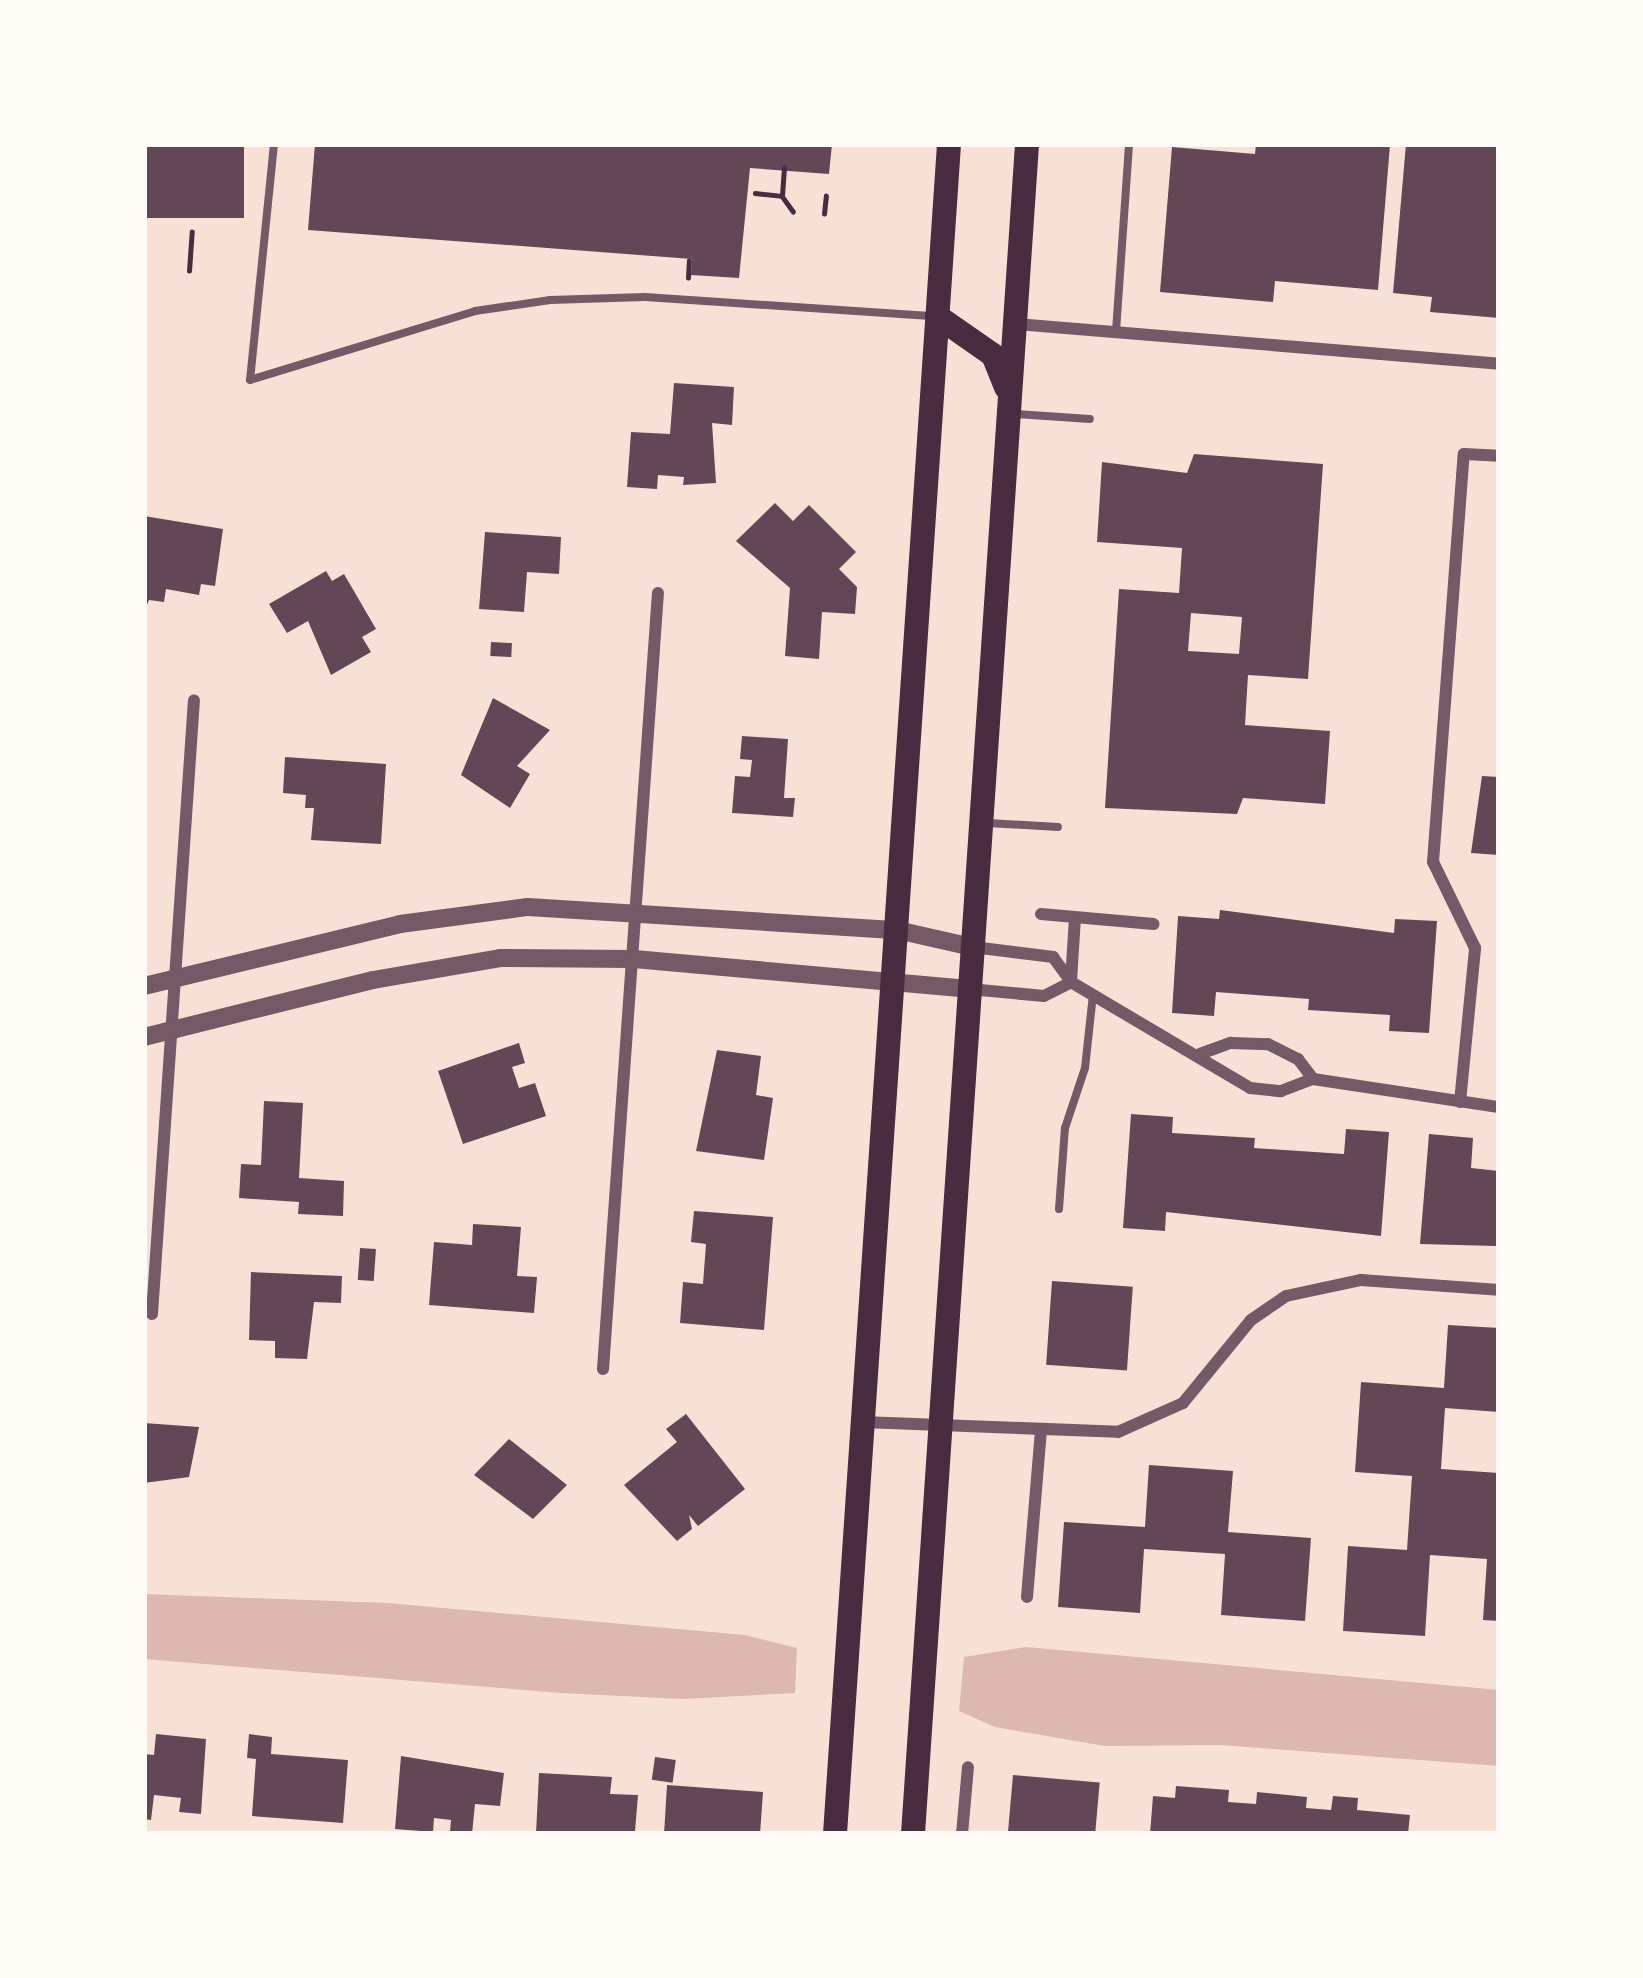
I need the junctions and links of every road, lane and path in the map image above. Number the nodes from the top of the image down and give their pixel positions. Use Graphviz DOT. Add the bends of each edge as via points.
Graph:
graph roads {
  1 [pos="274,144"];
  2 [pos="950,144"];
  3 [pos="1027,144"];
  4 [pos="1129,144"];
  5 [pos="784,169"];
  6 [pos="755,193"];
  7 [pos="782,196"];
  8 [pos="826,196"];
  9 [pos="793,211"];
  10 [pos="824,214"];
  11 [pos="192,232"];
  12 [pos="689,261"];
  13 [pos="189,271"];
  14 [pos="688,278"];
  15 [pos="937,316"];
  16 [pos="1015,324"];
  17 [pos="1116,331"];
  18 [pos="1499,364"];
  19 [pos="1009,405"];
  20 [pos="1090,419"];
  21 [pos="1499,456"];
  22 [pos="658,593"];
  23 [pos="194,700"];
  24 [pos="981,822"];
  25 [pos="1058,827"];
  26 [pos="637,908"];
  27 [pos="1041,914"];
  28 [pos="1076,918"];
  29 [pos="1154,924"];
  30 [pos="897,930"];
  31 [pos="972,947"];
  32 [pos="634,959"];
  33 [pos="176,980"];
  34 [pos="893,981"];
  35 [pos="1071,982"];
  36 [pos="144,986"];
  37 [pos="969,989"];
  38 [pos="1093,993"];
  39 [pos="172,1033"];
  40 [pos="144,1037"];
  41 [pos="1201,1054"];
  42 [pos="1312,1079"];
  43 [pos="1460,1102"];
  44 [pos="1499,1106"];
  45 [pos="1059,1209"];
  46 [pos="1499,1289"];
  47 [pos="152,1314"];
  48 [pos="603,1369"];
  49 [pos="863,1422"];
  50 [pos="940,1427"];
  51 [pos="1040,1430"];
  52 [pos="1027,1597"];
  53 [pos="968,1767"];
  54 [pos="835,1834"];
  55 [pos="913,1834"];
  56 [pos="962,1834"];
  1 -- 15 [label="lane" via="250,380 475,311 550,300 625,296"];
  2 -- 15 [label="main road"];
  3 -- 16 [label="main road"];
  4 -- 17 [label="lane"];
  5 -- 7 [label="path"];
  6 -- 7 [label="path"];
  7 -- 9 [label="path"];
  8 -- 10 [label="path"];
  11 -- 13 [label="path"];
  12 -- 14 [label="path"];
  15 -- 19 [label="main road" via="993,355"];
  15 -- 30 [label="main road"];
  16 -- 17 [label="street"];
  16 -- 19 [label="main road"];
  17 -- 18 [label="street"];
  19 -- 20 [label="lane"];
  19 -- 24 [label="main road"];
  21 -- 43 [label="street" via="1464,454 1433,862 1475,948"];
  22 -- 26 [label="street"];
  23 -- 33 [label="street"];
  24 -- 25 [label="lane"];
  24 -- 31 [label="main road"];
  26 -- 30 [label="street"];
  26 -- 32 [label="street"];
  26 -- 33 [label="street" via="448,916"];
  27 -- 28 [label="street"];
  28 -- 29 [label="street"];
  28 -- 35 [label="street"];
  30 -- 31 [label="street"];
  30 -- 34 [label="main road"];
  31 -- 35 [label="street" via="1053,957"];
  31 -- 37 [label="main road"];
  32 -- 34 [label="street"];
  32 -- 39 [label="street" via="500,958 373,980"];
  32 -- 48 [label="street"];
  33 -- 36 [label="street"];
  33 -- 39 [label="street"];
  34 -- 37 [label="street"];
  34 -- 49 [label="main road"];
  35 -- 37 [label="street" via="1045,996"];
  35 -- 38 [label="street"];
  37 -- 50 [label="main road"];
  38 -- 41 [label="street"];
  38 -- 45 [label="lane" via="1085,1068 1065,1128"];
  39 -- 40 [label="street"];
  39 -- 47 [label="street"];
  41 -- 42 [label="street" via="1250,1088 1282,1091"];
  41 -- 42 [label="street" via="1231,1043 1268,1044 1298,1059"];
  42 -- 43 [label="street"];
  43 -- 44 [label="street"];
  46 -- 51 [label="street" via="1361,1280 1305,1290 1268,1305 1183,1403 1154,1421 1118,1432"];
  49 -- 50 [label="street"];
  49 -- 54 [label="main road"];
  50 -- 51 [label="street"];
  50 -- 55 [label="main road"];
  51 -- 52 [label="street"];
  53 -- 56 [label="street"];
}
